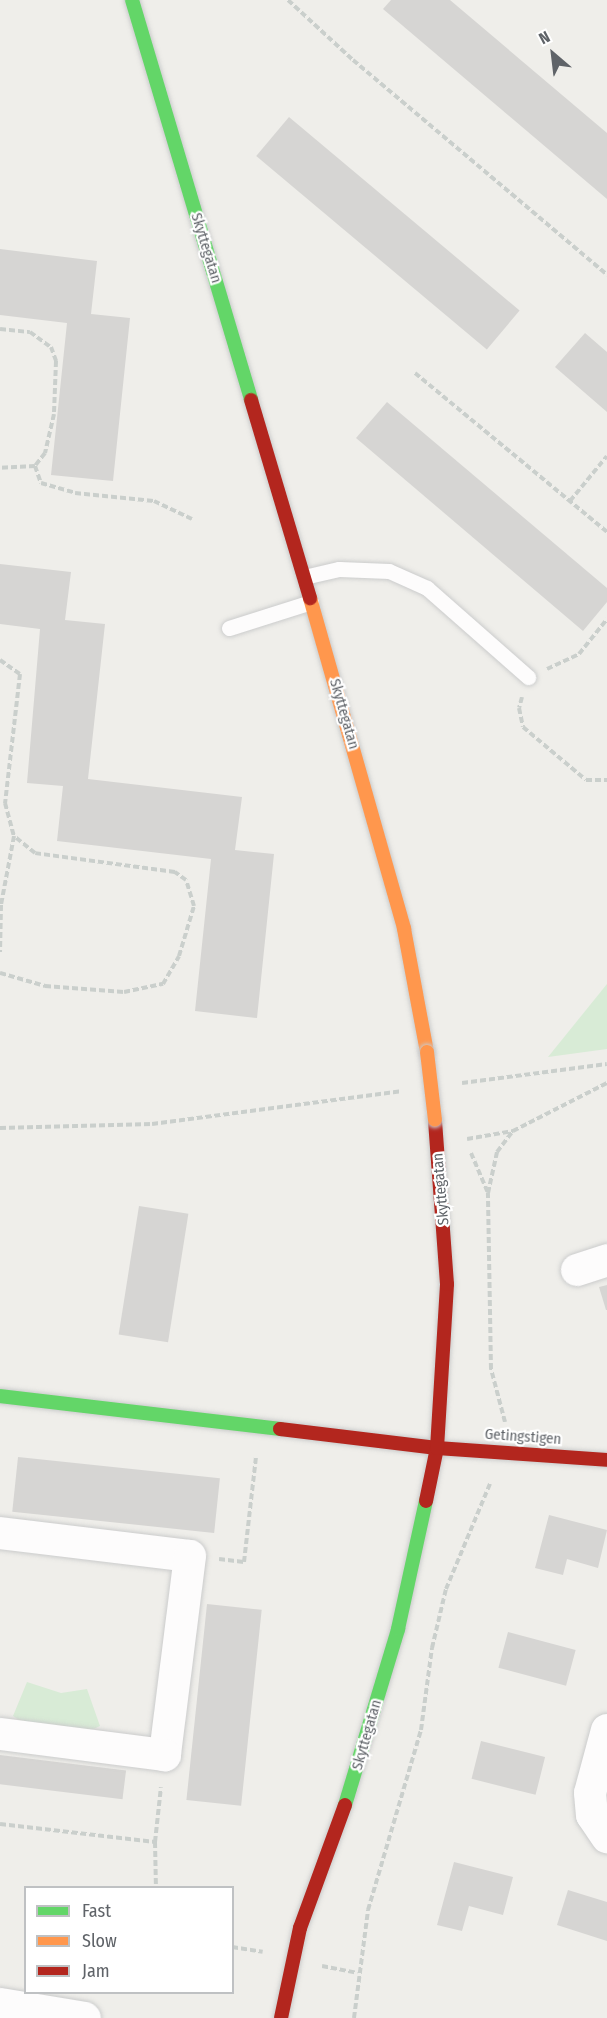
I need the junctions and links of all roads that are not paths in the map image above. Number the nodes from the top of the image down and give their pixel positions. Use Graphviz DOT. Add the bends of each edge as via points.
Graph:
graph roads {
  1 [pos="132,0"];
  2 [pos="304,577"];
  3 [pos="311,602"];
  4 [pos="229,628"];
  5 [pos="528,678"];
  6 [pos="607,1260"];
  7 [pos="577,1270"];
  8 [pos="0,1396"];
  9 [pos="437,1448"];
  10 [pos="607,1460"];
  11 [pos="0,1533"];
  12 [pos="607,1730"];
  13 [pos="0,1734"];
  14 [pos="607,1837"];
  15 [pos="0,2004"];
  16 [pos="85,2018"];
  17 [pos="281,2018"];
  1 -- 2 [label="street, Skyttegatan"];
  2 -- 3 [label="street, Skyttegatan"];
  2 -- 5 [label="lane" via="339,569 389,571 427,588"];
  3 -- 4 [label="lane"];
  3 -- 9 [label="street, Skyttegatan, bridge" via="404,929 427,1052 447,1284"];
  6 -- 7 [label="street"];
  8 -- 9 [label="street"];
  9 -- 10 [label="street, Getingstigen"];
  9 -- 17 [label="street, Skyttegatan" via="398,1629 356,1773 300,1928"];
  11 -- 13 [label="street" via="190,1556 165,1755"];
  12 -- 14 [label="street" via="590,1793 592,1815"];
  15 -- 16 [label="street"];
}
